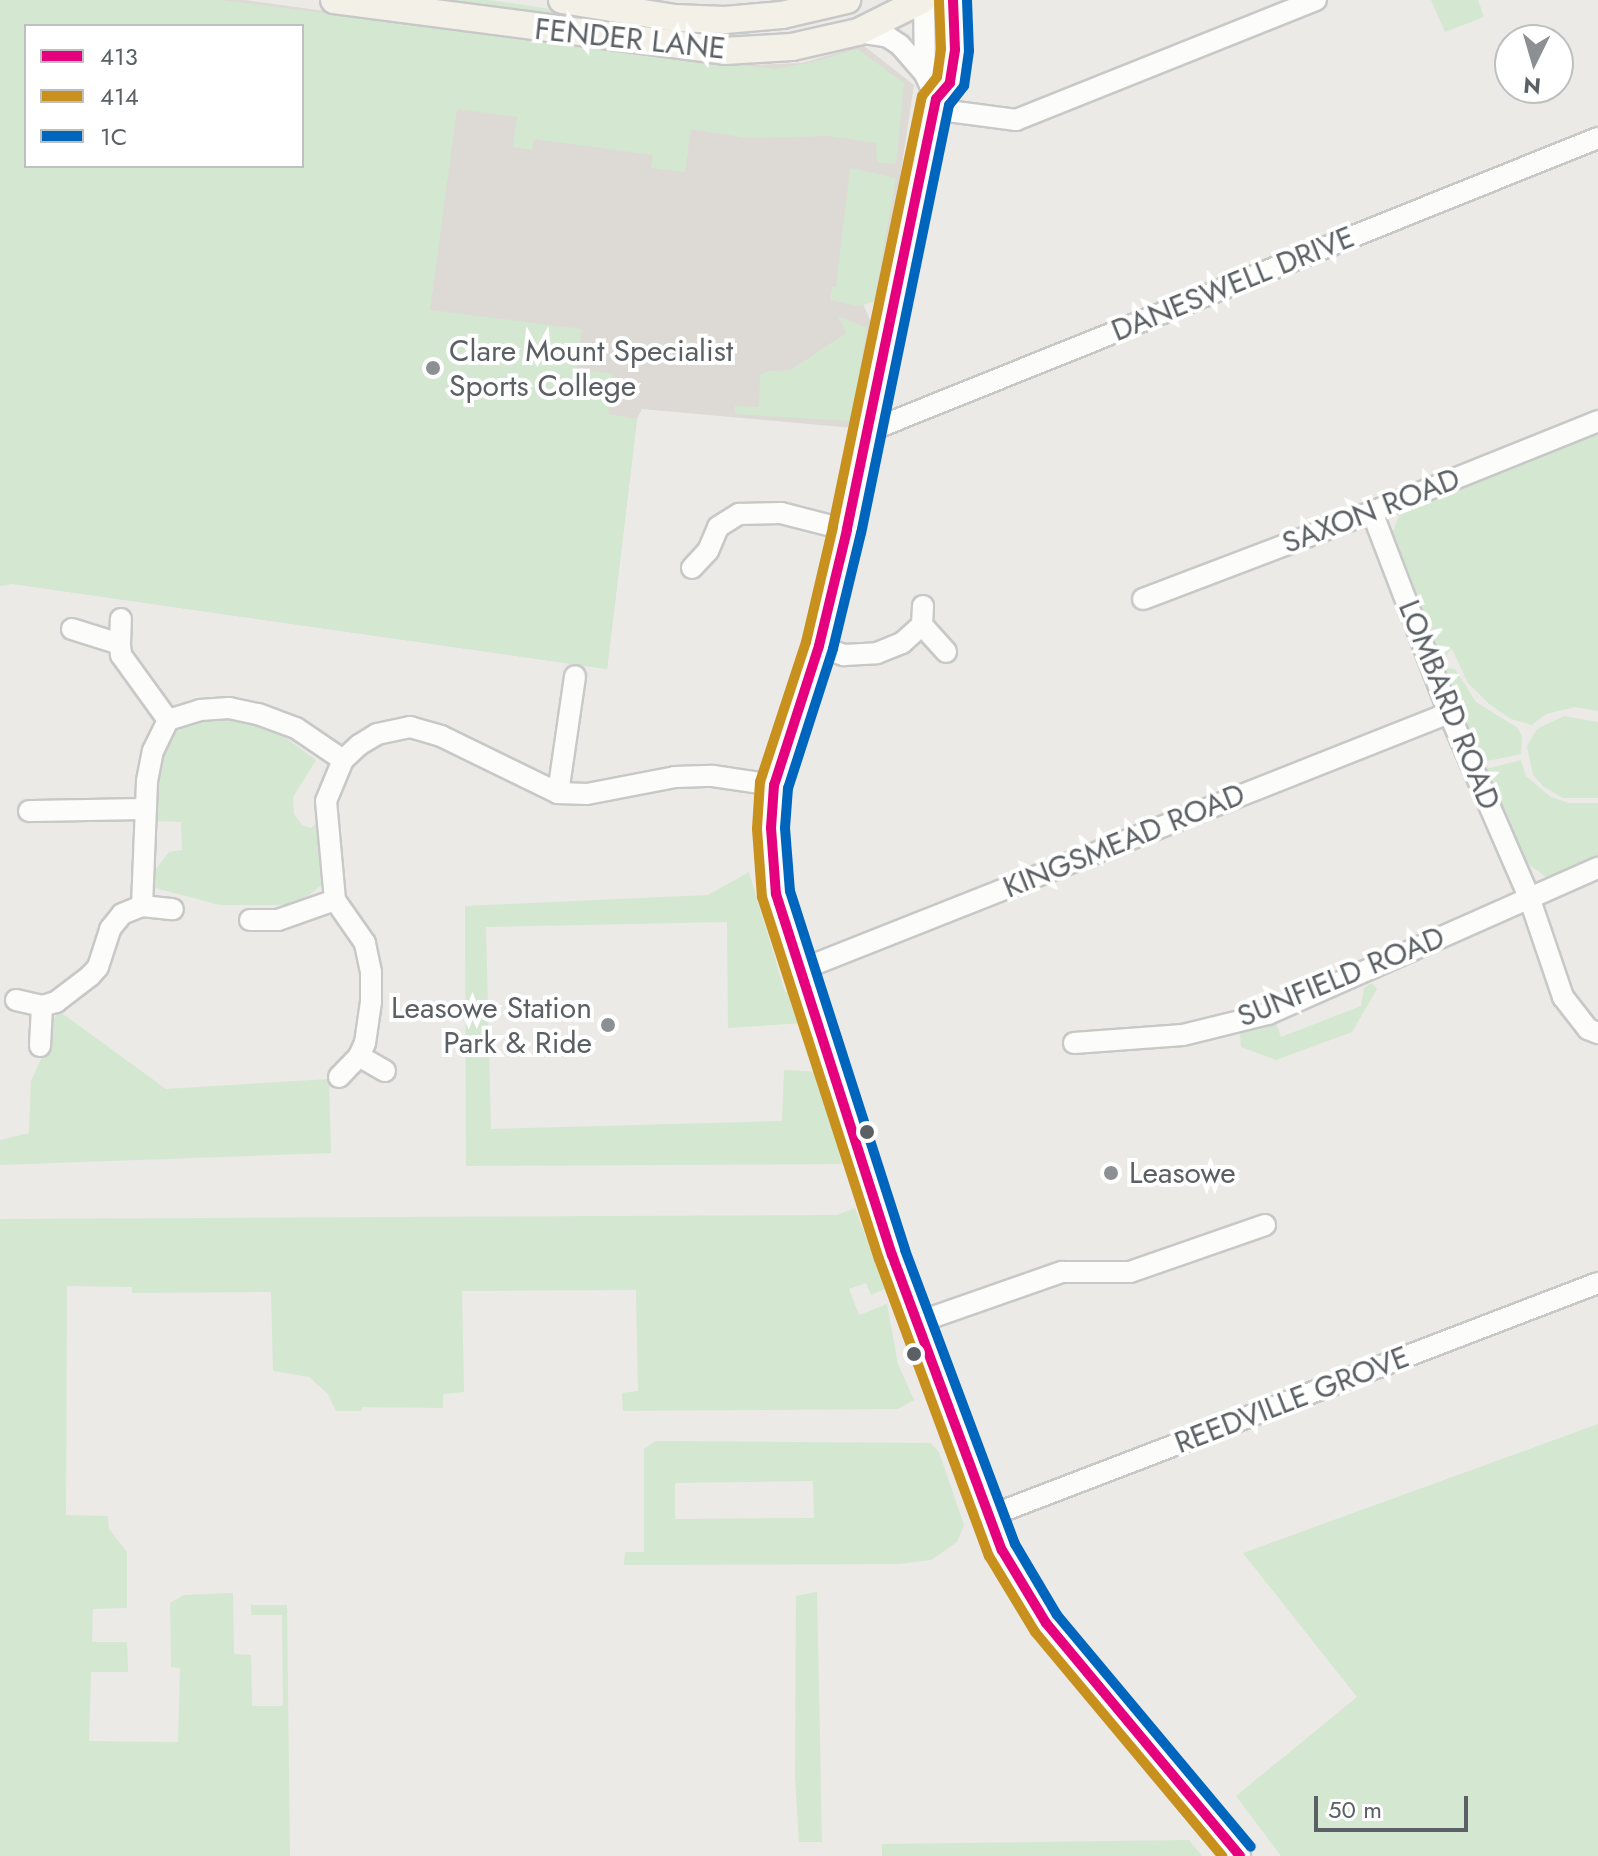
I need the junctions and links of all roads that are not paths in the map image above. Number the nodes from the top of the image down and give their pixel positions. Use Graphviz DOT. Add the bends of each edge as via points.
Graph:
graph roads {
  1 [pos="334,0"];
  2 [pos="562,0"];
  3 [pos="847,0"];
  4 [pos="923,0"];
  5 [pos="953,0"];
  6 [pos="1316,0"];
  7 [pos="867,29"];
  8 [pos="925,74"];
  9 [pos="934,104"];
  10 [pos="1598,138"];
  11 [pos="1598,421"];
  12 [pos="869,431"];
  13 [pos="1372,512"];
  14 [pos="847,530"];
  15 [pos="692,568"];
  16 [pos="1143,599"];
  17 [pos="121,619"];
  18 [pos="72,629"];
  19 [pos="120,644"];
  20 [pos="819,646"];
  21 [pos="946,652"];
  22 [pos="575,676"];
  23 [pos="1449,713"];
  24 [pos="168,720"];
  25 [pos="343,760"];
  26 [pos="774,785"];
  27 [pos="558,793"];
  28 [pos="146,809"];
  29 [pos="29,811"];
  30 [pos="1598,868"];
  31 [pos="1529,897"];
  32 [pos="335,900"];
  33 [pos="142,906"];
  34 [pos="173,909"];
  35 [pos="250,920"];
  36 [pos="800,970"];
  37 [pos="16,1000"];
  38 [pos="42,1006"];
  39 [pos="1598,1033"];
  40 [pos="1074,1043"];
  41 [pos="40,1046"];
  42 [pos="359,1056"];
  43 [pos="385,1071"];
  44 [pos="339,1077"];
  45 [pos="1265,1225"];
  46 [pos="1598,1283"];
  47 [pos="916,1323"];
  48 [pos="987,1517"];
  49 [pos="1240,1856"];
  1 -- 7 [label="main road, FENDER LANE" via="725,51 792,47"];
  2 -- 3 [label="main road, FENDER LANE" via="674,18 725,20 795,13"];
  4 -- 7 [label="main road, FENDER LANE"];
  4 -- 8 [label="street"];
  5 -- 9 [label="street" via="950,83"];
  6 -- 9 [label="street" via="1016,120"];
  7 -- 8 [label="street" via="900,45"];
  8 -- 9 [label="street"];
  9 -- 12 [label="street"];
  10 -- 12 [label="street, DANESWELL DRIVE"];
  11 -- 13 [label="street, SAXON ROAD"];
  12 -- 14 [label="street"];
  13 -- 16 [label="street, SAXON ROAD"];
  13 -- 23 [label="street, LOMBARD ROAD"];
  14 -- 15 [label="street" via="781,513 739,514 718,527 708,551"];
  14 -- 20 [label="street"];
  17 -- 19 [label="street"];
  18 -- 19 [label="street"];
  19 -- 24 [label="street" via="121,655"];
  20 -- 21 [label="street" via="844,655 877,653 902,643 923,616"];
  20 -- 26 [label="street"];
  22 -- 27 [label="street"];
  23 -- 31 [label="street, LOMBARD ROAD"];
  23 -- 36 [label="street, KINGSMEAD ROAD"];
  24 -- 25 [label="street" via="229,708 258,714 296,728"];
  24 -- 28 [label="street" via="153,751"];
  25 -- 27 [label="street" via="377,734 410,727 441,736"];
  25 -- 32 [label="street" via="326,801"];
  26 -- 27 [label="street" via="713,776 675,777 600,792"];
  26 -- 36 [label="street" via="776,894"];
  28 -- 29 [label="street"];
  28 -- 33 [label="street"];
  30 -- 31 [label="street, SUNFIELD ROAD"];
  31 -- 39 [label="street, LOMBARD ROAD" via="1563,997 1588,1029"];
  31 -- 40 [label="street, SUNFIELD ROAD" via="1268,1014 1183,1035"];
  32 -- 35 [label="street" via="278,920"];
  32 -- 42 [label="street" via="365,943 371,972 368,1026"];
  33 -- 34 [label="street"];
  33 -- 38 [label="street" via="122,914 110,929 90,976 56,1002"];
  36 -- 47 [label="street"];
  37 -- 38 [label="street"];
  38 -- 41 [label="street"];
  42 -- 43 [label="street"];
  42 -- 44 [label="street"];
  45 -- 47 [label="street" via="1130,1272 1062,1272"];
  46 -- 48 [label="street, REEDVILLE GROVE"];
  47 -- 48 [label="street"];
  48 -- 49 [label="street" via="1046,1623"];
}
